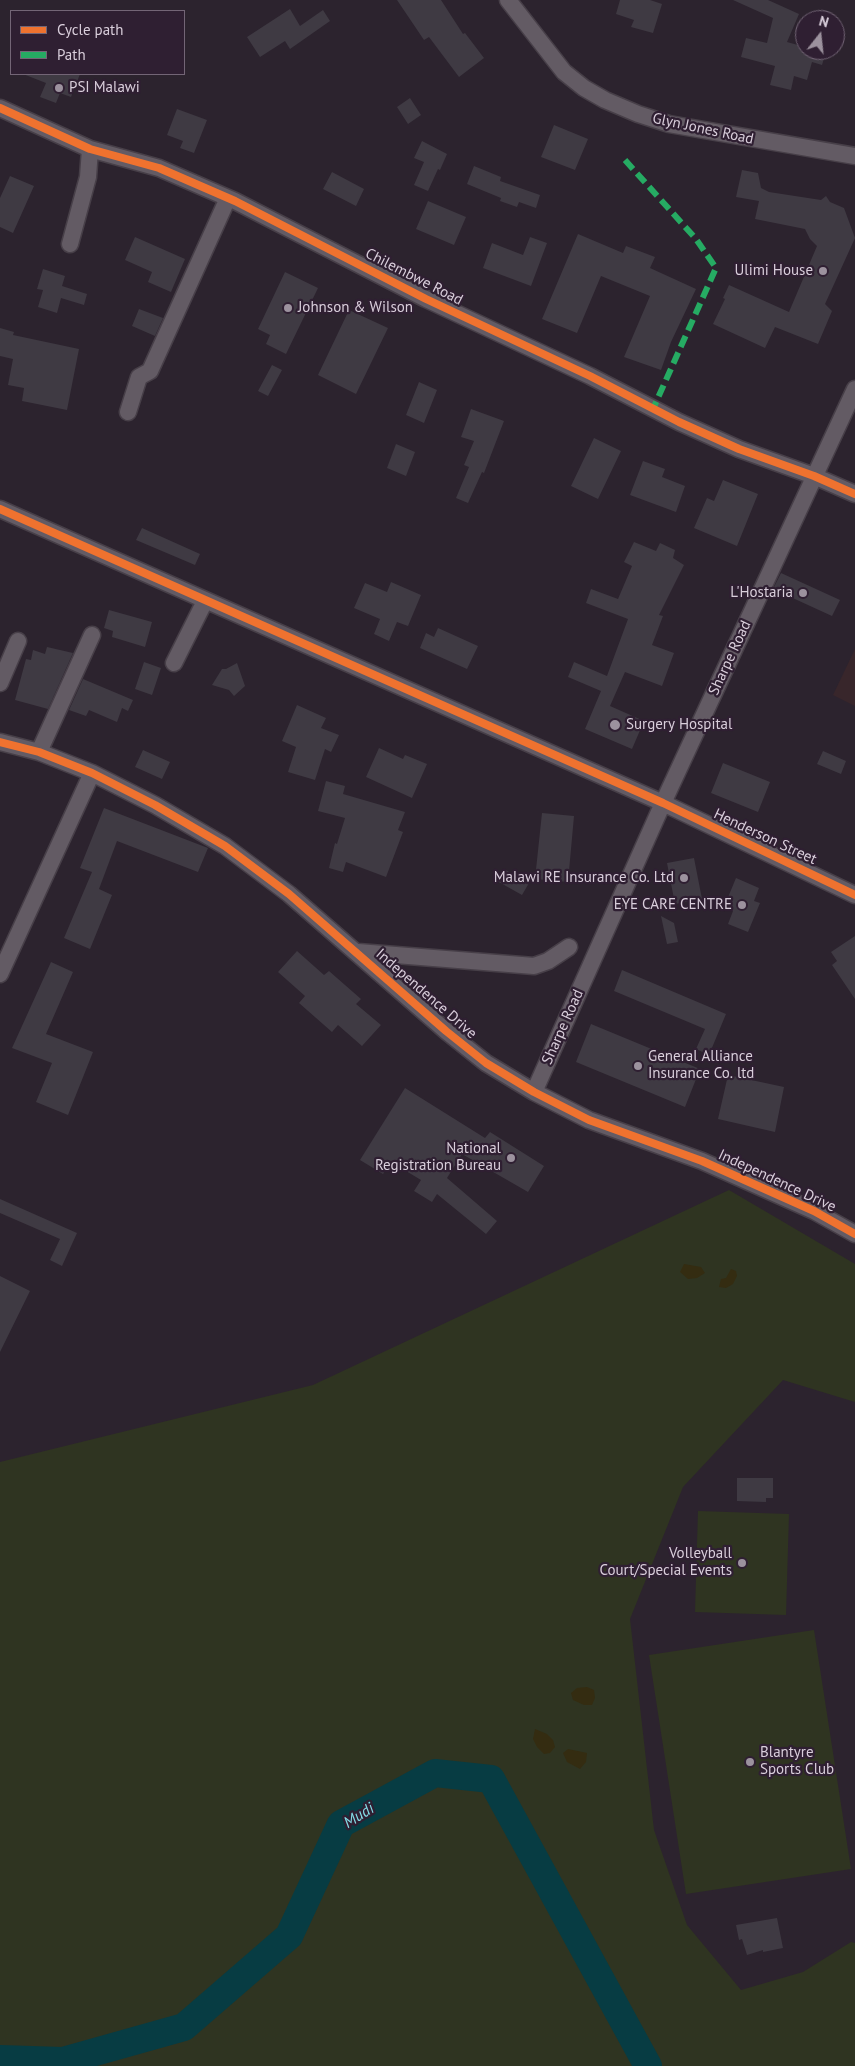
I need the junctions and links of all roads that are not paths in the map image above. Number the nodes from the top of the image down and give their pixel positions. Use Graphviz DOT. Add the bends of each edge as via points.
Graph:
graph roads {
  1 [pos="508,0"];
  2 [pos="0,108"];
  3 [pos="90,149"];
  4 [pos="855,156"];
  5 [pos="228,198"];
  6 [pos="70,244"];
  7 [pos="855,389"];
  8 [pos="128,412"];
  9 [pos="814,476"];
  10 [pos="855,494"];
  11 [pos="0,509"];
  12 [pos="205,601"];
  13 [pos="92,635"];
  14 [pos="18,641"];
  15 [pos="174,663"];
  16 [pos="0,683"];
  17 [pos="0,742"];
  18 [pos="39,752"];
  19 [pos="92,773"];
  20 [pos="663,803"];
  21 [pos="855,895"];
  22 [pos="569,947"];
  23 [pos="358,952"];
  24 [pos="0,974"];
  25 [pos="534,1092"];
  26 [pos="855,1234"];
  1 -- 4 [label="street, Glyn Jones Road" via="564,72 605,100 669,124"];
  2 -- 3 [label="street, Chilembwe Road"];
  3 -- 5 [label="street, Chilembwe Road" via="159,168"];
  3 -- 6 [label="street" via="88,177"];
  5 -- 8 [label="street" via="150,371 139,377"];
  5 -- 9 [label="street, Chilembwe Road" via="679,422 739,449"];
  7 -- 9 [label="street, Sharpe Road"];
  9 -- 10 [label="street, Chilembwe Road"];
  9 -- 20 [label="street, Sharpe Road"];
  11 -- 12 [label="street, Henderson Street"];
  12 -- 15 [label="street"];
  12 -- 20 [label="street, Henderson Street"];
  13 -- 18 [label="street"];
  14 -- 16 [label="street"];
  17 -- 18 [label="street, Independence Drive"];
  18 -- 19 [label="street, Independence Drive"];
  19 -- 23 [label="street, Independence Drive" via="225,846"];
  19 -- 24 [label="street"];
  20 -- 21 [label="street, Henderson Street"];
  20 -- 25 [label="street, Sharpe Road"];
  22 -- 23 [label="street" via="534,966"];
  23 -- 25 [label="street, Independence Drive" via="486,1063"];
  25 -- 26 [label="street, Independence Drive" via="589,1120 702,1161 814,1211"];
}
